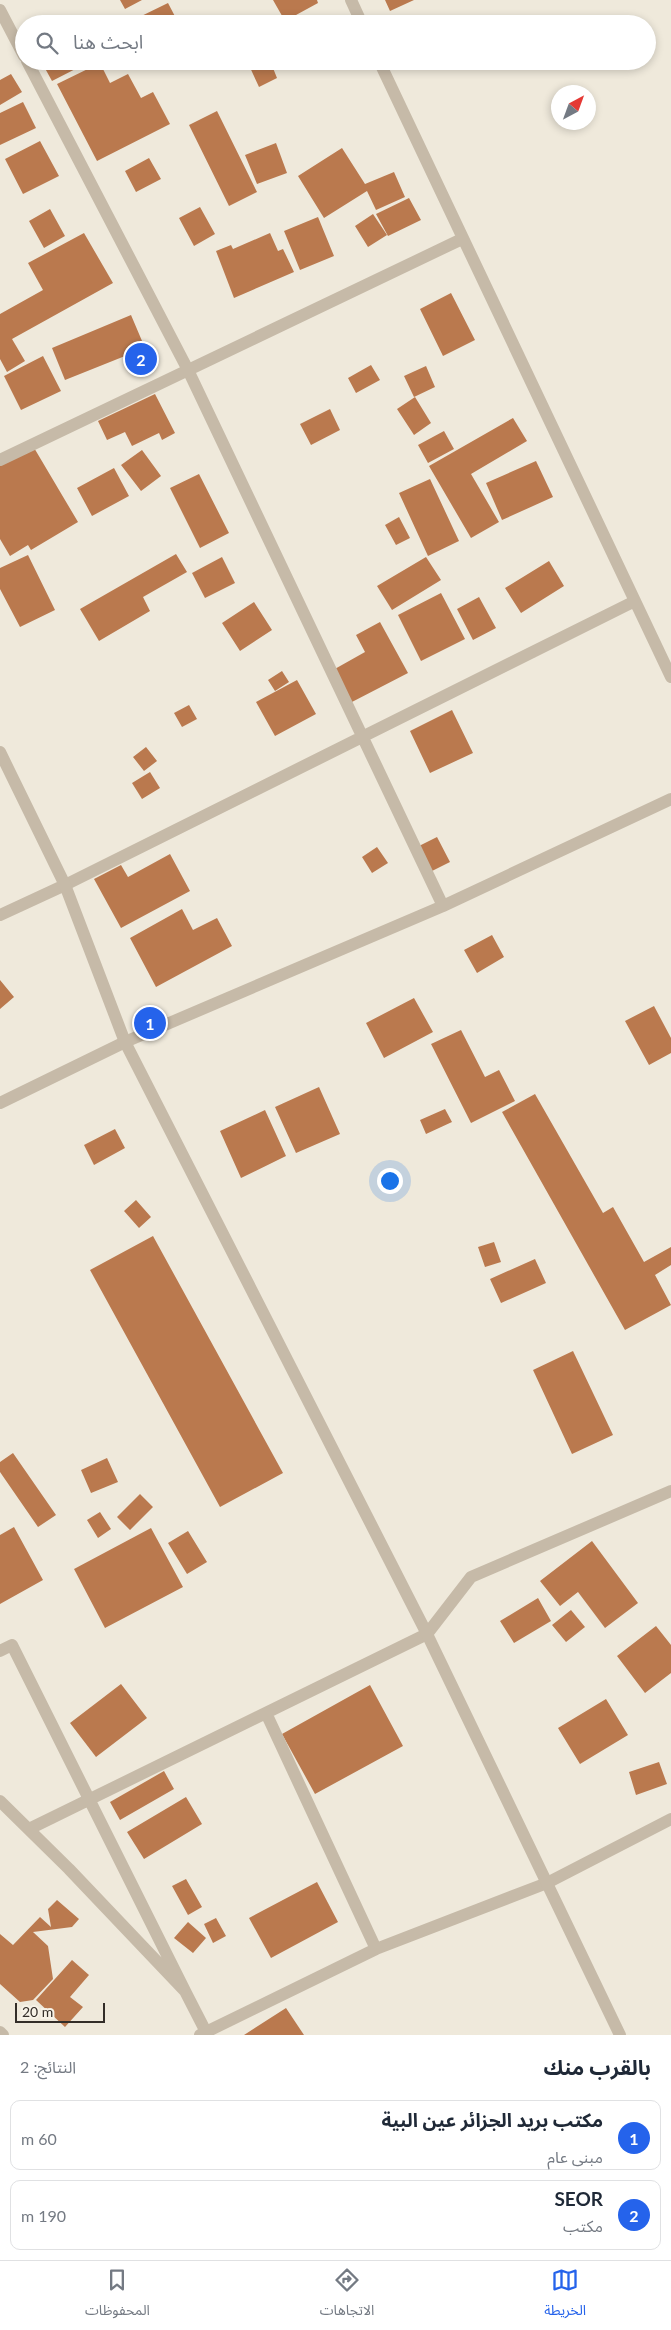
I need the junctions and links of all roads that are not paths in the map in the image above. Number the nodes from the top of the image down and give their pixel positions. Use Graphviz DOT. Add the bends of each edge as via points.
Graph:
graph roads {
  1 [pos="351,0"];
  2 [pos="0,10"];
  3 [pos="358,15"];
  4 [pos="15,39"];
  5 [pos="31,70"];
  6 [pos="383,70"];
  7 [pos="462,239"];
  8 [pos="188,370"];
  9 [pos="0,460"];
  10 [pos="635,601"];
  11 [pos="671,677"];
  12 [pos="362,737"];
  13 [pos="0,752"];
  14 [pos="670,801"];
  15 [pos="65,885"];
  16 [pos="443,906"];
  17 [pos="0,915"];
  18 [pos="125,1042"];
  19 [pos="0,1102"];
  20 [pos="671,1491"];
  21 [pos="426,1634"];
  22 [pos="0,1651"];
  23 [pos="266,1714"];
  24 [pos="89,1800"];
  25 [pos="0,1801"];
  26 [pos="671,1819"];
  27 [pos="29,1829"];
  28 [pos="546,1883"];
  29 [pos="376,1949"];
  30 [pos="185,1991"];
  31 [pos="0,2032"];
  32 [pos="203,2033"];
  33 [pos="3,2035"];
  34 [pos="620,2035"];
  1 -- 3 [label="street"];
  2 -- 4 [label="street"];
  5 -- 8 [label="street"];
  6 -- 7 [label="street"];
  7 -- 8 [label="street"];
  7 -- 10 [label="street"];
  8 -- 9 [label="street"];
  8 -- 12 [label="street"];
  10 -- 11 [label="street"];
  10 -- 12 [label="street"];
  12 -- 15 [label="street"];
  12 -- 16 [label="street"];
  13 -- 15 [label="street"];
  14 -- 16 [label="street"];
  15 -- 17 [label="street"];
  15 -- 18 [label="street"];
  16 -- 18 [label="street"];
  18 -- 19 [label="street"];
  18 -- 21 [label="street"];
  20 -- 21 [label="street" via="471,1577"];
  21 -- 23 [label="street"];
  21 -- 28 [label="street"];
  22 -- 24 [label="street" via="12,1645"];
  23 -- 24 [label="street"];
  23 -- 29 [label="street"];
  24 -- 27 [label="street"];
  24 -- 30 [label="street"];
  25 -- 27 [label="street"];
  26 -- 28 [label="street"];
  27 -- 30 [label="street"];
  28 -- 29 [label="street"];
  28 -- 34 [label="street"];
  29 -- 32 [label="street"];
  30 -- 32 [label="street"];
  31 -- 33 [label="street"];
}
